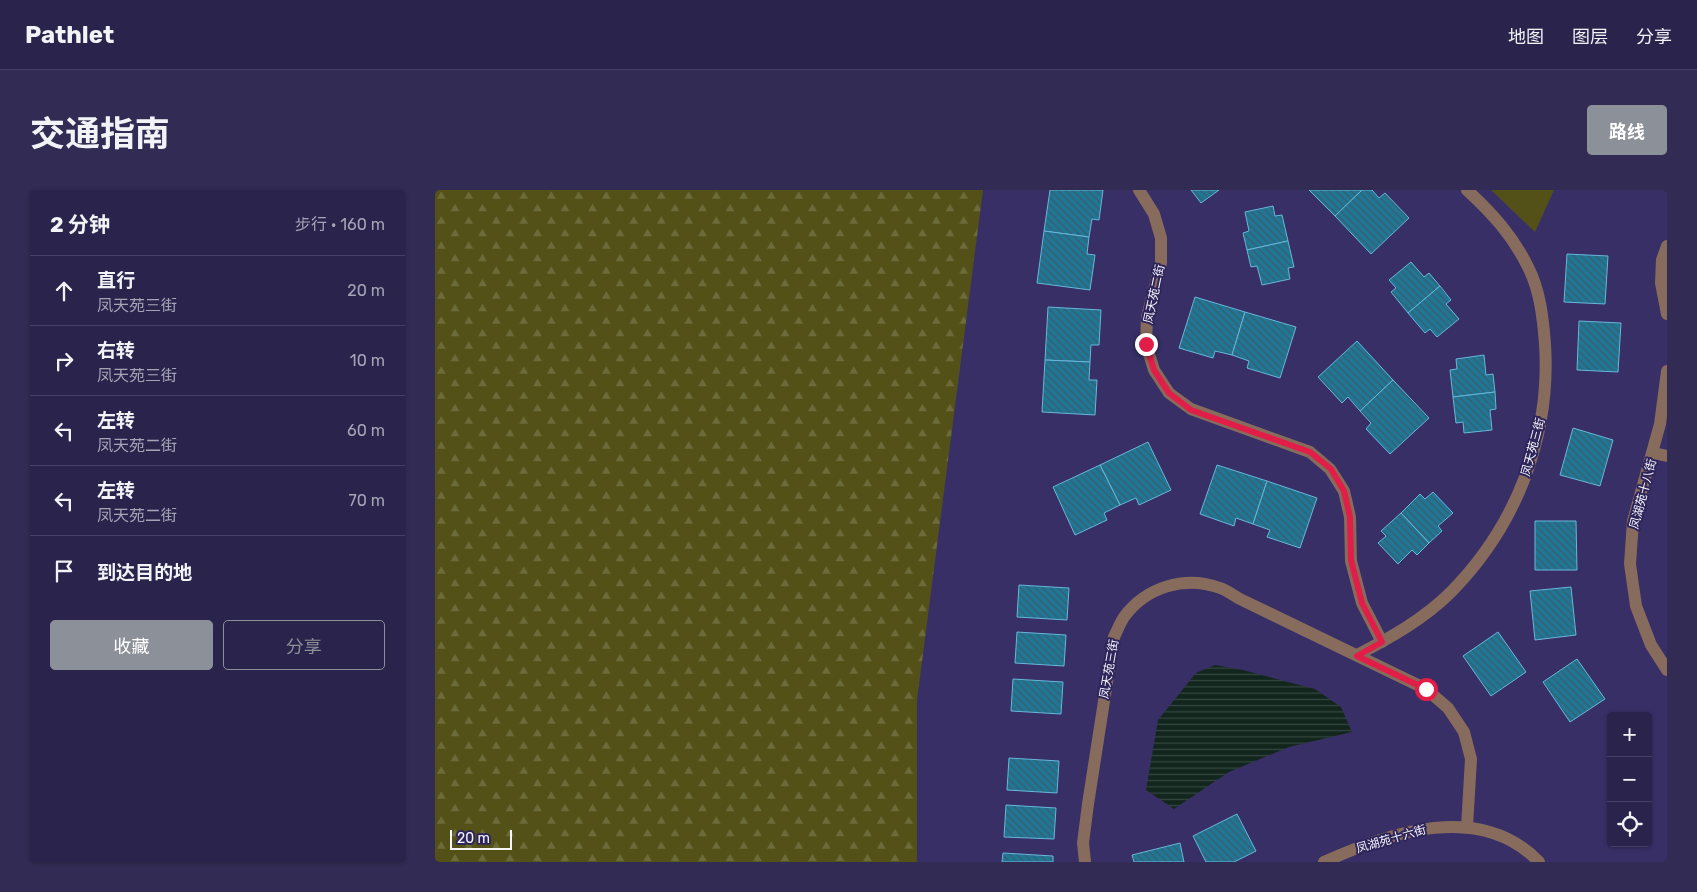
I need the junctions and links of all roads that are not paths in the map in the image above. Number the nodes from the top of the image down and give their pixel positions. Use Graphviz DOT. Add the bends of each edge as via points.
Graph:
graph roads {
  1 [pos="1139,190"];
  2 [pos="1467,190"];
  3 [pos="1667,246"];
  4 [pos="1667,314"];
  5 [pos="1667,371"];
  6 [pos="1653,453"];
  7 [pos="1667,456"];
  8 [pos="1382,642"];
  9 [pos="1357,656"];
  10 [pos="1667,670"];
  11 [pos="1467,827"];
  12 [pos="1085,862"];
  13 [pos="1324,862"];
  14 [pos="1539,862"];
  1 -- 8 [label="lane, 凤天苑二街" via="1154,214 1161,238 1161,263 1147,317 1146,344 1154,370 1169,393 1191,410 1310,452 1331,469 1344,491 1350,517 1351,560 1362,603"];
  2 -- 8 [label="lane, 凤天苑三街" via="1490,210 1518,246 1537,292 1546,364 1538,436 1514,505 1474,566 1450,593"];
  3 -- 4 [label="lane" via="1662,260 1661,283"];
  5 -- 6 [label="lane, 凤湖苑十八街"];
  6 -- 7 [label="lane"];
  6 -- 10 [label="lane, 凤湖苑十八街" via="1633,521 1630,564 1636,606 1651,645"];
  8 -- 9 [label="lane, 凤天苑三街"];
  9 -- 11 [label="lane, 凤天苑三街" via="1426,689 1448,708 1464,732 1471,759"];
  9 -- 12 [label="lane, 凤天苑三街" via="1221,588 1200,583 1178,583 1138,601 1123,618 1114,637 1085,823"];
  11 -- 13 [label="lane, 凤湖苑十六街" via="1429,827 1368,844"];
  11 -- 14 [label="lane, 凤湖苑十六街" via="1503,835 1529,850"];
}
